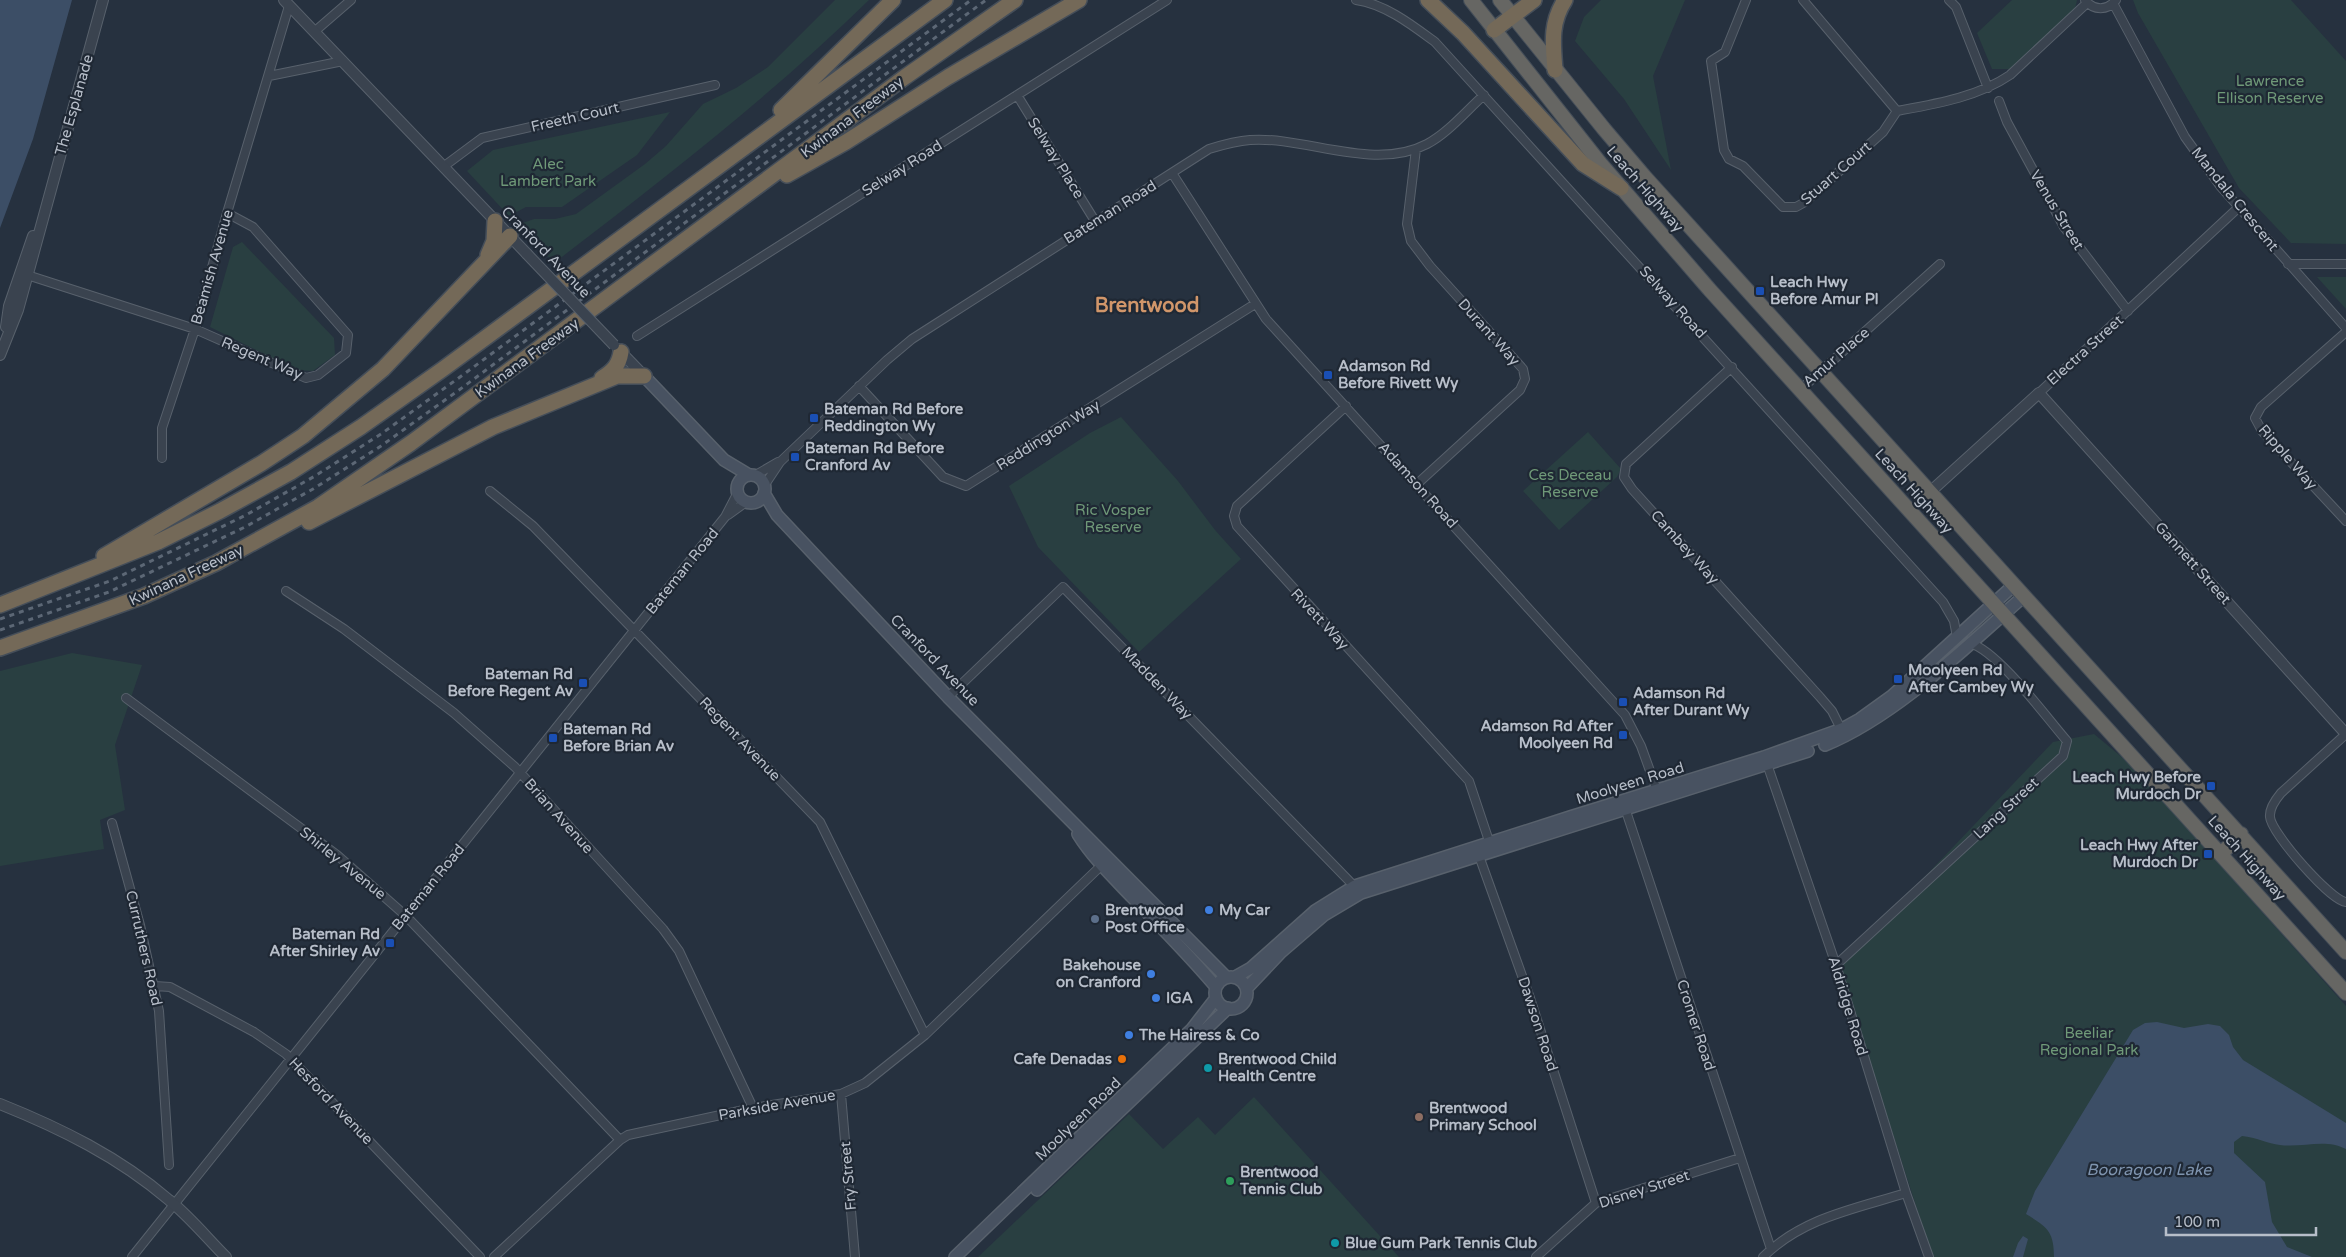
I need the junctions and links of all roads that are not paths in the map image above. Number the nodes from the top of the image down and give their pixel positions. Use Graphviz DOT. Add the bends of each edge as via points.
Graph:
graph roads {
  1 [pos="103,0"];
  2 [pos="351,0"];
  3 [pos="893,0"];
  4 [pos="944,0"];
  5 [pos="1015,0"];
  6 [pos="1079,0"];
  7 [pos="1167,0"];
  8 [pos="1356,0"];
  9 [pos="1428,0"];
  10 [pos="1471,0"];
  11 [pos="1500,0"];
  12 [pos="1534,0"];
  13 [pos="1565,0"];
  14 [pos="1746,0"];
  15 [pos="1803,0"];
  16 [pos="1950,0"];
  17 [pos="2086,1"];
  18 [pos="2115,2"];
  19 [pos="286,3"];
  20 [pos="1512,16"];
  21 [pos="1494,30"];
  22 [pos="314,32"];
  23 [pos="343,62"];
  24 [pos="1555,70"];
  25 [pos="269,76"];
  26 [pos="715,85"];
  27 [pos="1988,88"];
  28 [pos="1017,95"];
  29 [pos="1484,95"];
  30 [pos="1999,101"];
  31 [pos="1897,111"];
  32 [pos="741,149"];
  33 [pos="1416,149"];
  34 [pos="444,167"];
  35 [pos="1172,173"];
  36 [pos="1621,188"];
  37 [pos="743,199"];
  38 [pos="2239,207"];
  39 [pos="227,212"];
  40 [pos="495,221"];
  41 [pos="1094,221"];
  42 [pos="510,236"];
  43 [pos="1940,264"];
  44 [pos="2288,264"];
  45 [pos="2346,264"];
  46 [pos="483,265"];
  47 [pos="23,274"];
  48 [pos="1255,304"];
  49 [pos="2128,311"];
  50 [pos="194,329"];
  51 [pos="2346,330"];
  52 [pos="637,336"];
  53 [pos="617,348"];
  54 [pos="2,350"];
  55 [pos="1732,367"];
  56 [pos="1821,372"];
  57 [pos="644,376"];
  58 [pos="594,384"];
  59 [pos="859,386"];
  60 [pos="1800,390"];
  61 [pos="2039,392"];
  62 [pos="1346,406"];
  63 [pos="162,458"];
  64 [pos="724,460"];
  65 [pos="780,462"];
  66 [pos="752,476"];
  67 [pos="1417,484"];
  68 [pos="738,489"];
  69 [pos="764,489"];
  70 [pos="490,491"];
  71 [pos="1930,492"];
  72 [pos="750,502"];
  73 [pos="777,515"];
  74 [pos="725,517"];
  75 [pos="2346,521"];
  76 [pos="66,578"];
  77 [pos="2014,585"];
  78 [pos="286,591"];
  79 [pos="2024,596"];
  80 [pos="0,605"];
  81 [pos="1999,609"];
  82 [pos="634,630"];
  83 [pos="1957,637"];
  84 [pos="1970,643"];
  85 [pos="0,648"];
  86 [pos="948,697"];
  87 [pos="126,698"];
  88 [pos="1843,733"];
  89 [pos="2346,734"];
  90 [pos="1766,761"];
  91 [pos="520,772"];
  92 [pos="1658,794"];
  93 [pos="1624,805"];
  94 [pos="112,823"];
  95 [pos="2241,834"];
  96 [pos="1491,846"];
  97 [pos="1477,851"];
  98 [pos="2221,854"];
  99 [pos="1105,862"];
  100 [pos="1358,890"];
  101 [pos="2346,902"];
  102 [pos="406,916"];
  103 [pos="2328,931"];
  104 [pos="2346,939"];
  105 [pos="2346,952"];
  106 [pos="1836,964"];
  107 [pos="1231,977"];
  108 [pos="155,986"];
  109 [pos="1247,988"];
  110 [pos="1216,992"];
  111 [pos="2346,994"];
  112 [pos="1228,1008"];
  113 [pos="925,1035"];
  114 [pos="290,1059"];
  115 [pos="841,1094"];
  116 [pos="0,1104"];
  117 [pos="753,1108"];
  118 [pos="620,1140"];
  119 [pos="1740,1158"];
  120 [pos="169,1165"];
  121 [pos="1906,1193"];
  122 [pos="1596,1203"];
  123 [pos="174,1204"];
  124 [pos="1771,1249"];
  125 [pos="132,1257"];
  126 [pos="226,1257"];
  127 [pos="480,1257"];
  128 [pos="494,1257"];
  129 [pos="854,1257"];
  130 [pos="955,1257"];
  131 [pos="966,1257"];
  132 [pos="1536,1257"];
  133 [pos="1762,1257"];
  134 [pos="1928,1257"];
  1 -- 47 [label="street, The Esplanade" via="44,211"];
  2 -- 22 [label="street"];
  3 -- 32 [label="highway"];
  4 -- 32 [label="highway"];
  5 -- 37 [label="highway, Kwinana Freeway" via="905,77"];
  6 -- 37 [label="highway" via="948,76 846,142"];
  7 -- 28 [label="street, Selway Road"];
  8 -- 29 [label="street, Selway Road" via="1406,20 1435,42"];
  9 -- 36 [label="highway" via="1463,33 1583,164"];
  10 -- 21 [label="highway, Leach Highway"];
  11 -- 20 [label="highway, Leach Highway"];
  12 -- 20 [label="highway"];
  13 -- 24 [label="highway" via="1555,19 1552,34"];
  14 -- 31 [label="street, Stuart Court" via="1725,52 1710,61 1724,150 1729,159 1743,166 1783,206 1796,207 1805,202 1883,132"];
  15 -- 31 [label="street"];
  16 -- 27 [label="street" via="1956,7"];
  17 -- 18 [label="street, Mandala Crescent" via="2098,8"];
  17 -- 27 [label="street, Mandala Crescent" via="2010,75"];
  18 -- 38 [label="street, Mandala Crescent" via="2185,137"];
  19 -- 22 [label="street, Cranford Avenue"];
  19 -- 25 [label="street, Beamish Avenue"];
  20 -- 21 [label="highway"];
  20 -- 24 [label="highway, Leach Highway"];
  21 -- 36 [label="highway, Leach Highway"];
  22 -- 23 [label="street, Cranford Avenue"];
  23 -- 25 [label="street"];
  23 -- 34 [label="street, Cranford Avenue"];
  24 -- 56 [label="highway, Leach Highway" via="1644,176"];
  25 -- 39 [label="street, Beamish Avenue"];
  26 -- 34 [label="street, Freeth Court" via="482,138"];
  27 -- 31 [label="street, Mandala Crescent"];
  28 -- 41 [label="street, Selway Place"];
  28 -- 52 [label="street, Selway Road"];
  29 -- 33 [label="street, Bateman Road" via="1440,136"];
  29 -- 55 [label="street, Selway Road"];
  30 -- 49 [label="street, Venus Street" via="2007,122 2064,227"];
  32 -- 76 [label="highway" via="404,397 291,472 158,542"];
  33 -- 35 [label="street, Bateman Road" via="1380,156 1251,140 1209,149"];
  33 -- 67 [label="street, Durant Way" via="1407,224 1411,242 1523,369 1525,380 1520,390"];
  34 -- 40 [label="street, Cranford Avenue"];
  35 -- 41 [label="street, Bateman Road"];
  35 -- 48 [label="street, Adamson Road"];
  36 -- 60 [label="highway, Leach Highway"];
  37 -- 85 [label="highway, Kwinana Freeway" via="411,443 318,506 216,563 144,596"];
  38 -- 44 [label="street, Mandala Crescent"];
  38 -- 49 [label="street, Electra Street"];
  39 -- 50 [label="street, Beamish Avenue"];
  39 -- 50 [label="street, Regent Way" via="253,228 348,335 346,353 318,375 306,378"];
  40 -- 42 [label="street, Cranford Avenue"];
  40 -- 46 [label="highway" via="494,241"];
  41 -- 59 [label="street, Bateman Road" via="912,339"];
  42 -- 46 [label="highway"];
  42 -- 53 [label="street, Cranford Avenue, bridge"];
  43 -- 56 [label="street, Amur Place"];
  44 -- 45 [label="street"];
  44 -- 51 [label="street, Mandala Crescent"];
  46 -- 76 [label="highway" via="383,369 303,436"];
  47 -- 50 [label="street, Regent Way"];
  47 -- 54 [label="street, The Esplanade" via="18,310"];
  48 -- 59 [label="street, Reddington Way" via="966,486 943,477"];
  48 -- 62 [label="street, Adamson Road"];
  49 -- 61 [label="street, Electra Street"];
  50 -- 63 [label="street, Beamish Avenue" via="162,428"];
  51 -- 75 [label="street, Ripple Way" via="2261,407 2255,418 2262,431"];
  53 -- 57 [label="street, Cranford Avenue"];
  53 -- 58 [label="highway" via="620,361"];
  55 -- 83 [label="street, Selway Road" via="1943,602 1954,621"];
  55 -- 88 [label="street, Cambey Way" via="1626,464 1624,477 1832,711"];
  56 -- 60 [label="street, Amur Place"];
  56 -- 71 [label="highway, Leach Highway"];
  57 -- 58 [label="highway" via="623,374"];
  57 -- 64 [label="main road, Cranford Avenue"];
  58 -- 85 [label="highway" via="493,427 181,589 109,618"];
  59 -- 65 [label="street, Bateman Road"];
  60 -- 81 [label="highway, Leach Highway"];
  61 -- 71 [label="street, Electra Street"];
  61 -- 89 [label="street, Gannett Street"];
  62 -- 67 [label="street, Adamson Road"];
  62 -- 96 [label="street, Rivett Way" via="1237,506 1234,516 1237,526 1469,781"];
  64 -- 66 [label="main road, Cranford Avenue"];
  64 -- 68 [label="main road, Cranford Avenue"];
  65 -- 66 [label="street, Bateman Road"];
  65 -- 69 [label="street, Bateman Road"];
  66 -- 68 [label="main road" via="742,479"];
  66 -- 69 [label="main road, Cranford Avenue" via="761,480"];
  67 -- 92 [label="street, Adamson Road" via="1625,715 1641,746"];
  68 -- 72 [label="main road, Cranford Avenue"];
  68 -- 74 [label="street, Bateman Road"];
  69 -- 72 [label="main road" via="759,500"];
  69 -- 73 [label="main road, Cranford Avenue"];
  70 -- 82 [label="street, Regent Avenue" via="533,526"];
  71 -- 77 [label="highway, Leach Highway"];
  72 -- 73 [label="main road, Cranford Avenue"];
  72 -- 74 [label="street, Bateman Road"];
  73 -- 86 [label="main road, Cranford Avenue"];
  74 -- 82 [label="street, Bateman Road"];
  76 -- 80 [label="highway"];
  77 -- 79 [label="highway, Leach Highway"];
  77 -- 81 [label="main road, Moolyeen Road"];
  78 -- 91 [label="street, Brian Avenue" via="344,629 454,713"];
  79 -- 81 [label="main road, Moolyeen Road"];
  79 -- 95 [label="highway, Leach Highway"];
  81 -- 83 [label="main road, Moolyeen Road"];
  81 -- 84 [label="main road, Moolyeen Road"];
  81 -- 98 [label="highway, Leach Highway"];
  82 -- 91 [label="street, Bateman Road"];
  82 -- 113 [label="street, Regent Avenue" via="820,822"];
  83 -- 88 [label="main road, Moolyeen Road" via="1892,696"];
  84 -- 88 [label="main road, Moolyeen Road" via="1886,712"];
  84 -- 106 [label="street, Lang Street" via="1981,647 2001,665 2067,742 2059,759"];
  86 -- 99 [label="main road, Cranford Avenue"];
  86 -- 100 [label="street, Madden Way" via="1064,587"];
  87 -- 102 [label="street, Shirley Avenue" via="336,855"];
  88 -- 90 [label="main road, Moolyeen Road"];
  89 -- 101 [label="street" via="2281,793 2273,804 2270,817 2278,836 2291,851 2331,895"];
  90 -- 92 [label="main road, Moolyeen Road"];
  90 -- 106 [label="street, Aldridge Road"];
  91 -- 102 [label="street, Bateman Road"];
  91 -- 117 [label="street, Brian Avenue" via="679,951"];
  92 -- 93 [label="main road, Moolyeen Road"];
  93 -- 96 [label="main road, Moolyeen Road"];
  93 -- 119 [label="street, Cromer Road"];
  94 -- 108 [label="street, Curruthers Road"];
  95 -- 98 [label="highway"];
  95 -- 103 [label="highway, Leach Highway"];
  96 -- 97 [label="main road, Moolyeen Road"];
  97 -- 100 [label="main road, Moolyeen Road"];
  97 -- 122 [label="street, Dawson Road" via="1530,998"];
  98 -- 111 [label="highway, Leach Highway"];
  99 -- 107 [label="main road, Cranford Avenue"];
  99 -- 110 [label="main road, Cranford Avenue" via="1190,956"];
  99 -- 113 [label="street, Parkside Avenue"];
  100 -- 107 [label="main road, Moolyeen Road" via="1315,911 1251,968"];
  100 -- 109 [label="main road, Moolyeen Road" via="1281,952"];
  102 -- 114 [label="street, Bateman Road"];
  102 -- 118 [label="street, Shirley Avenue"];
  103 -- 104 [label="highway"];
  103 -- 105 [label="highway, Leach Highway"];
  106 -- 121 [label="street, Aldridge Road"];
  107 -- 109 [label="main road" via="1240,979"];
  107 -- 110 [label="main road, Moolyeen Road" via="1219,982"];
  108 -- 114 [label="street, Hesford Avenue" via="170,987 245,1027 274,1044"];
  108 -- 120 [label="street, Curruthers Road"];
  109 -- 112 [label="main road, Moolyeen Road" via="1243,1004"];
  110 -- 112 [label="main road" via="1223,1006"];
  110 -- 130 [label="main road, Moolyeen Road" via="1192,1029"];
  112 -- 131 [label="main road, Moolyeen Road"];
  113 -- 115 [label="street, Parkside Avenue" via="865,1083"];
  114 -- 123 [label="street, Bateman Road"];
  114 -- 127 [label="street, Hesford Avenue"];
  115 -- 117 [label="street, Parkside Avenue"];
  115 -- 129 [label="street, Fry Street"];
  116 -- 123 [label="street" via="90,1145 153,1186"];
  117 -- 118 [label="street, Parkside Avenue" via="640,1131"];
  118 -- 128 [label="street, Parkside Avenue"];
  119 -- 122 [label="street, Disney Street"];
  119 -- 124 [label="street, Cromer Road"];
  121 -- 124 [label="street" via="1805,1225"];
  121 -- 134 [label="street, Aldridge Road"];
  122 -- 132 [label="street, Disney Street"];
  123 -- 125 [label="street, Bateman Road"];
  123 -- 126 [label="street"];
  124 -- 133 [label="street"];
}
